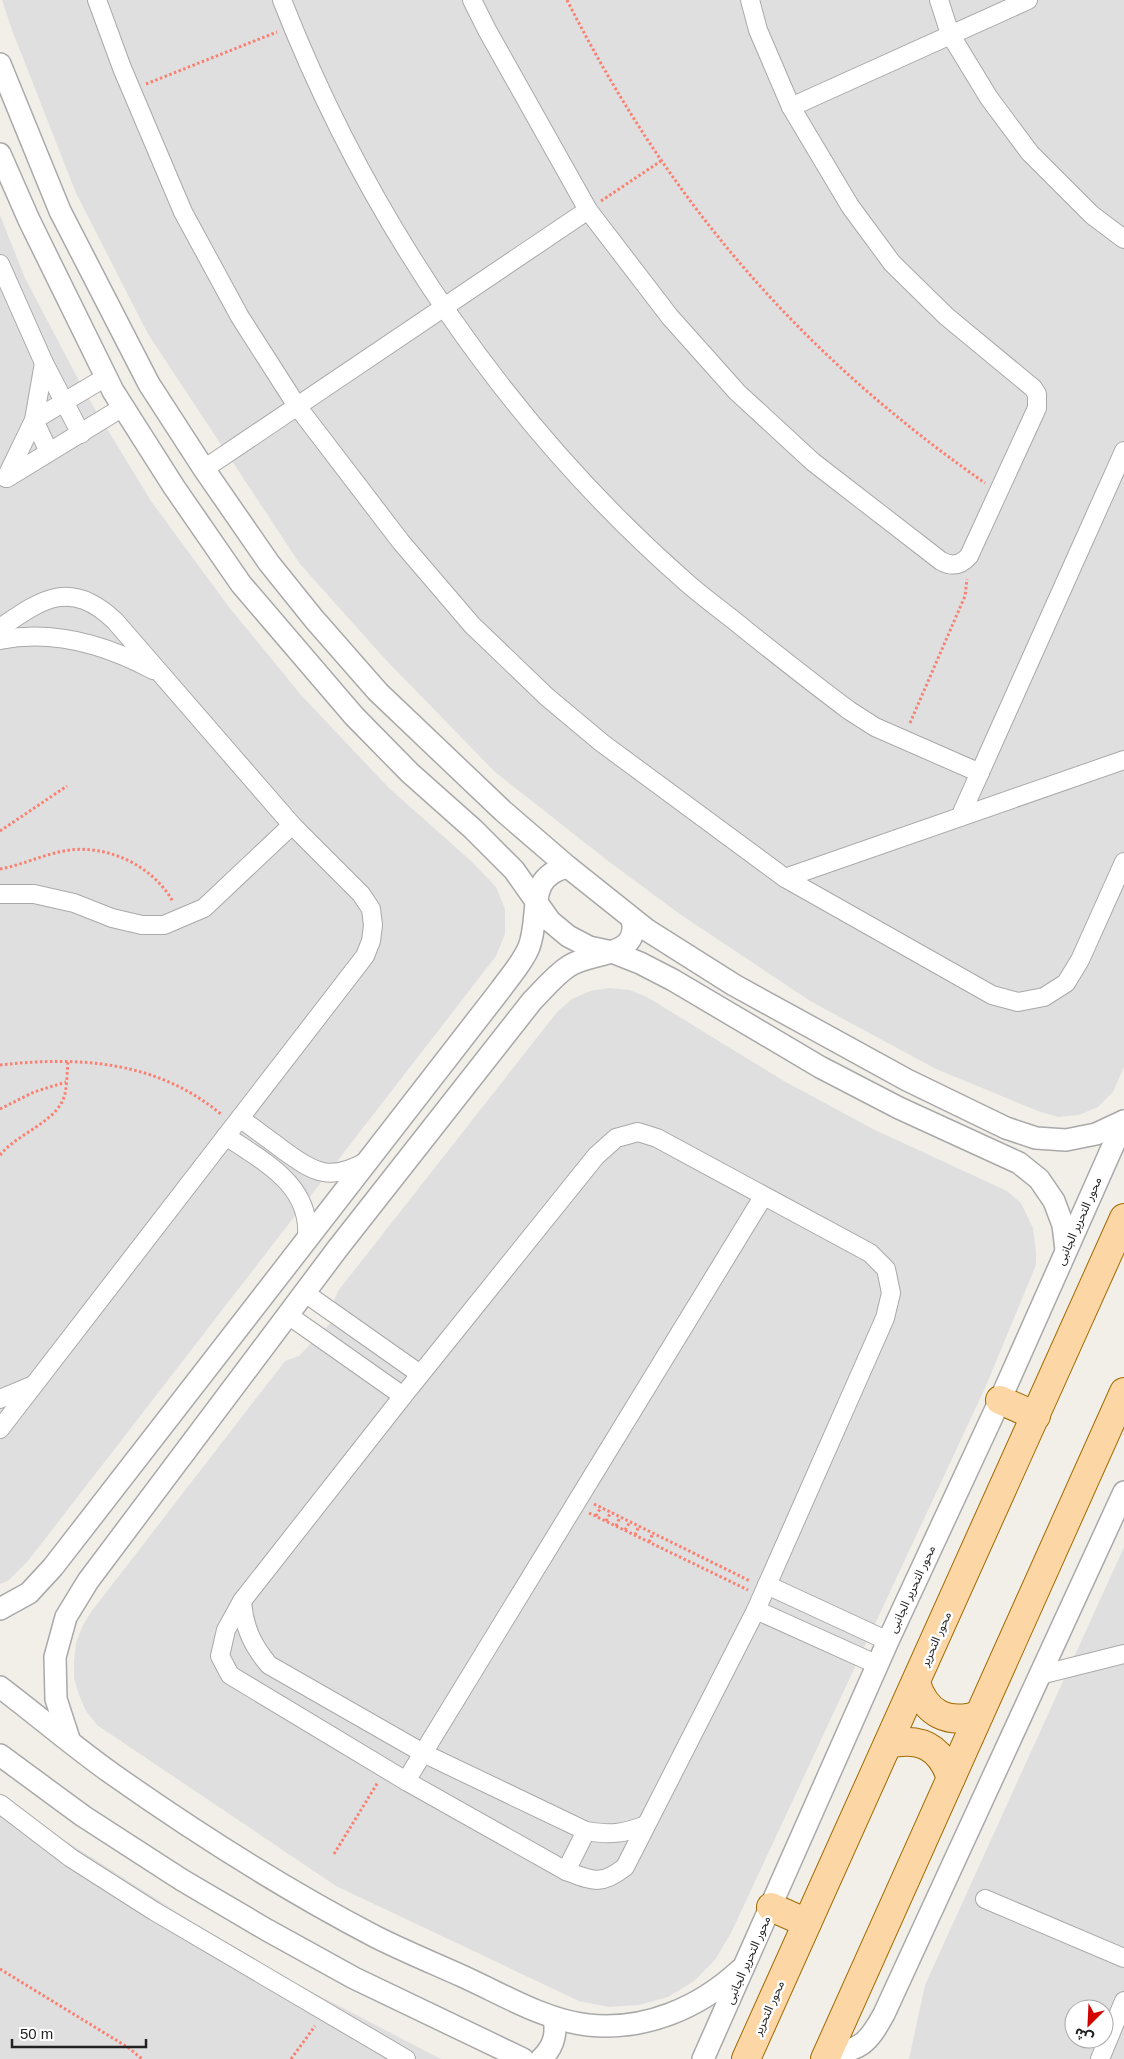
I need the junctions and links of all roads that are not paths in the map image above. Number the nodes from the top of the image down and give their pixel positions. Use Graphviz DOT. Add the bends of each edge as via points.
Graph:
graph roads {
  1 [pos="97,0"];
  2 [pos="282,0"];
  3 [pos="472,0"];
  4 [pos="750,0"];
  5 [pos="939,0"];
  6 [pos="1028,0"];
  7 [pos="950,34"];
  8 [pos="0,64"];
  9 [pos="791,107"];
  10 [pos="0,154"];
  11 [pos="588,210"];
  12 [pos="1124,239"];
  13 [pos="0,264"];
  14 [pos="444,307"];
  15 [pos="44,363"];
  16 [pos="106,377"];
  17 [pos="65,402"];
  18 [pos="297,406"];
  19 [pos="123,407"];
  20 [pos="34,420"];
  21 [pos="80,434"];
  22 [pos="1124,451"];
  23 [pos="49,452"];
  24 [pos="204,469"];
  25 [pos="3,480"];
  26 [pos="0,628"];
  27 [pos="0,640"];
  28 [pos="161,674"];
  29 [pos="1124,760"];
  30 [pos="980,773"];
  31 [pos="960,817"];
  32 [pos="292,826"];
  33 [pos="1124,862"];
  34 [pos="568,867"];
  35 [pos="785,878"];
  36 [pos="0,894"];
  37 [pos="537,901"];
  38 [pos="632,919"];
  39 [pos="612,952"];
  40 [pos="1124,1121"];
  41 [pos="233,1126"];
  42 [pos="1006,1128"];
  43 [pos="995,1153"];
  44 [pos="367,1161"];
  45 [pos="763,1197"];
  46 [pos="1124,1218"];
  47 [pos="307,1237"];
  48 [pos="1066,1250"];
  49 [pos="305,1293"];
  50 [pos="288,1315"];
  51 [pos="420,1374"];
  52 [pos="36,1383"];
  53 [pos="1124,1392"];
  54 [pos="403,1396"];
  55 [pos="0,1399"];
  56 [pos="1000,1400"];
  57 [pos="1036,1416"];
  58 [pos="0,1429"];
  59 [pos="1124,1492"];
  60 [pos="762,1595"];
  61 [pos="242,1600"];
  62 [pos="0,1609"];
  63 [pos="888,1641"];
  64 [pos="1124,1654"];
  65 [pos="269,1665"];
  66 [pos="878,1665"];
  67 [pos="1040,1676"];
  68 [pos="916,1683"];
  69 [pos="0,1687"];
  70 [pos="254,1690"];
  71 [pos="980,1715"];
  72 [pos="69,1739"];
  73 [pos="888,1744"];
  74 [pos="423,1753"];
  75 [pos="0,1755"];
  76 [pos="951,1778"];
  77 [pos="406,1781"];
  78 [pos="0,1804"];
  79 [pos="646,1825"];
  80 [pos="586,1831"];
  81 [pos="566,1871"];
  82 [pos="985,1899"];
  83 [pos="772,1907"];
  84 [pos="807,1923"];
  85 [pos="1124,1958"];
  86 [pos="747,1963"];
  87 [pos="1124,2001"];
  88 [pos="554,2018"];
  89 [pos="826,2058"];
  90 [pos="406,2059"];
  91 [pos="523,2059"];
  92 [pos="541,2059"];
  93 [pos="703,2059"];
  94 [pos="746,2059"];
  95 [pos="1100,2059"];
  1 -- 18 [label="street" via="183,212 240,316"];
  2 -- 14 [label="street" via="336,122 380,206"];
  3 -- 11 [label="street"];
  4 -- 9 [label="street" via="758,30"];
  5 -- 7 [label="street"];
  6 -- 7 [label="street"];
  7 -- 9 [label="street"];
  7 -- 12 [label="street" via="989,98 1030,152 1092,215"];
  8 -- 24 [label="street" via="60,211 149,384"];
  9 -- 11 [label="street" via="850,206 892,263 946,316 1037,394 1037,408 965,561 953,565 941,561 813,462 736,392 670,317"];
  10 -- 16 [label="street"];
  11 -- 14 [label="street"];
  13 -- 15 [label="street"];
  14 -- 18 [label="street"];
  14 -- 30 [label="street" via="520,410 578,476 686,582 828,695 875,727"];
  15 -- 17 [label="street"];
  15 -- 20 [label="street"];
  16 -- 17 [label="street"];
  16 -- 19 [label="street"];
  17 -- 20 [label="street"];
  17 -- 21 [label="street"];
  18 -- 24 [label="street"];
  18 -- 35 [label="street" via="401,542 472,626 547,697 602,743"];
  19 -- 21 [label="street"];
  19 -- 37 [label="street" via="241,584 354,716 496,851"];
  20 -- 23 [label="street"];
  20 -- 25 [label="street"];
  21 -- 23 [label="street"];
  22 -- 30 [label="street"];
  23 -- 25 [label="street"];
  24 -- 34 [label="street" via="270,563 378,692 503,811"];
  26 -- 28 [label="street" via="47,599 66,596 85,600 102,608"];
  27 -- 28 [label="street" via="31,636 85,642 111,650"];
  28 -- 32 [label="street"];
  29 -- 31 [label="street"];
  30 -- 31 [label="street"];
  31 -- 35 [label="street"];
  32 -- 36 [label="street" via="204,908 164,924 142,926 74,903 34,894"];
  32 -- 41 [label="street" via="361,894 371,909 374,925 371,941 365,956"];
  33 -- 35 [label="street" via="1080,960 1066,982 1044,997 1018,1002 992,995"];
  34 -- 37 [label="street" via="549,874 542,882"];
  34 -- 38 [label="street"];
  37 -- 39 [label="street" via="550,920 568,936 589,947"];
  37 -- 44 [label="street" via="535,924 520,964"];
  38 -- 39 [label="street" via="633,931 627,944"];
  38 -- 42 [label="street" via="734,985 907,1080"];
  39 -- 43 [label="street" via="673,980 820,1067"];
  39 -- 49 [label="street" via="591,956 569,966 532,1001"];
  40 -- 42 [label="street" via="1096,1134 1066,1140 1036,1138"];
  40 -- 48 [label="street, محور التحرير الجانبى"];
  41 -- 44 [label="street" via="314,1170 342,1172"];
  41 -- 47 [label="street" via="297,1192 306,1214"];
  41 -- 52 [label="street"];
  42 -- 43 [label="street"];
  43 -- 48 [label="street" via="1019,1163 1039,1180 1054,1201 1063,1225"];
  44 -- 47 [label="street"];
  45 -- 51 [label="street" via="657,1138 638,1132 616,1138 596,1156"];
  45 -- 60 [label="street" via="870,1253 886,1269 891,1294 885,1318"];
  45 -- 74 [label="street"];
  46 -- 57 [label="main road, محور التحرير"];
  47 -- 62 [label="street" via="53,1567 29,1592"];
  48 -- 56 [label="street, محور التحرير الجانبى"];
  49 -- 50 [label="street"];
  49 -- 51 [label="street"];
  50 -- 54 [label="street"];
  50 -- 72 [label="street" via="88,1581 66,1616 55,1657 55,1674 56,1699"];
  51 -- 54 [label="street"];
  52 -- 55 [label="street"];
  52 -- 58 [label="street"];
  53 -- 71 [label="main road"];
  54 -- 61 [label="street"];
  56 -- 57 [label="main road"];
  56 -- 63 [label="street, محور التحرير الجانبى"];
  57 -- 68 [label="main road, محور التحرير"];
  59 -- 67 [label="street"];
  60 -- 63 [label="street"];
  60 -- 66 [label="street"];
  60 -- 79 [label="street"];
  61 -- 65 [label="street" via="248,1636"];
  61 -- 70 [label="street" via="226,1630 220,1656 230,1675"];
  63 -- 66 [label="street, محور التحرير الجانبى"];
  64 -- 67 [label="street"];
  65 -- 70 [label="street"];
  65 -- 74 [label="street"];
  66 -- 83 [label="street, محور التحرير الجانبى"];
  67 -- 89 [label="street" via="872,2036 852,2050"];
  68 -- 71 [label="main road" via="920,1696 940,1715 960,1719"];
  68 -- 73 [label="main road, محور التحرير"];
  69 -- 72 [label="street"];
  70 -- 77 [label="street"];
  71 -- 76 [label="main road"];
  72 -- 88 [label="street" via="110,1772 211,1841 293,1892 378,1938"];
  73 -- 76 [label="main road" via="901,1741 927,1746 939,1754"];
  73 -- 84 [label="main road, محور التحرير"];
  74 -- 77 [label="street"];
  74 -- 80 [label="street"];
  75 -- 91 [label="street" via="83,1816 267,1930 354,1978"];
  76 -- 89 [label="main road"];
  77 -- 81 [label="street"];
  78 -- 90 [label="street" via="71,1858 154,1911"];
  79 -- 80 [label="street" via="627,1833 606,1835"];
  79 -- 81 [label="street" via="625,1867 611,1878 592,1880"];
  80 -- 81 [label="street"];
  82 -- 85 [label="street"];
  83 -- 84 [label="main road"];
  83 -- 86 [label="street, محور التحرير الجانبى"];
  84 -- 94 [label="main road, محور التحرير"];
  86 -- 88 [label="street" via="721,1987 692,2006 659,2019 624,2025 598,2025"];
  86 -- 93 [label="street, محور التحرير الجانبى"];
  87 -- 95 [label="street"];
  88 -- 92 [label="street" via="554,2040"];
}
